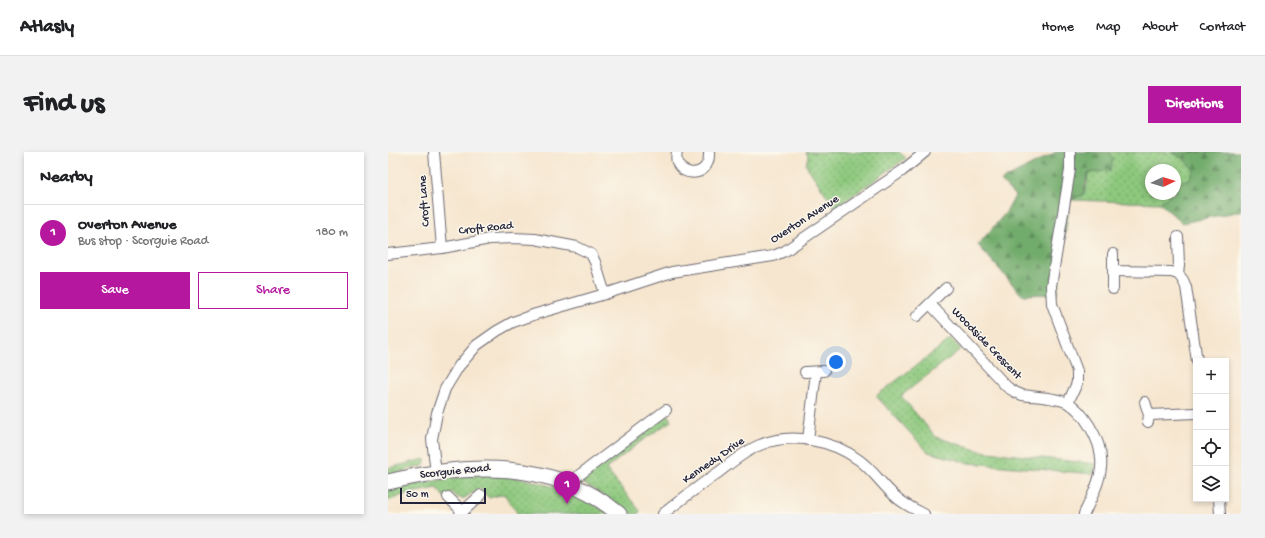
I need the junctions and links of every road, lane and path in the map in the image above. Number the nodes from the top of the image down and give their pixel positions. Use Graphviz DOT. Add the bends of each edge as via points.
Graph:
graph roads {
  1 [pos="434,152"];
  2 [pos="677,152"];
  3 [pos="709,152"];
  4 [pos="925,152"];
  5 [pos="1070,152"];
  6 [pos="1178,237"];
  7 [pos="442,248"];
  8 [pos="388,254"];
  9 [pos="1113,254"];
  10 [pos="1113,271"];
  11 [pos="1178,274"];
  12 [pos="946,288"];
  13 [pos="1113,289"];
  14 [pos="605,294"];
  15 [pos="930,304"];
  16 [pos="917,316"];
  17 [pos="1197,358"];
  18 [pos="805,372"];
  19 [pos="1145,402"];
  20 [pos="1068,403"];
  21 [pos="666,410"];
  22 [pos="1193,413"];
  23 [pos="808,440"];
  24 [pos="436,472"];
  25 [pos="388,482"];
  26 [pos="570,484"];
  27 [pos="481,495"];
  28 [pos="448,497"];
  29 [pos="1219,502"];
  30 [pos="461,513"];
  31 [pos="619,514"];
  32 [pos="663,514"];
  33 [pos="924,514"];
  34 [pos="1084,514"];
  35 [pos="1220,514"];
  1 -- 7 [label="street, Croft Lane"];
  2 -- 3 [label="street" via="679,166 694,173 708,163"];
  4 -- 14 [label="street, Overton Avenue" via="902,171 785,251 773,256 672,272"];
  5 -- 20 [label="street" via="1070,170 1052,286 1052,304 1077,371 1077,383"];
  6 -- 11 [label="street"];
  7 -- 8 [label="street, Croft Road"];
  7 -- 14 [label="street, Croft Road" via="490,239 512,238 535,239 577,247 590,254 595,262"];
  9 -- 10 [label="street"];
  10 -- 11 [label="street"];
  10 -- 13 [label="street"];
  11 -- 17 [label="street" via="1186,287"];
  12 -- 15 [label="street"];
  14 -- 24 [label="street, Overton Avenue" via="513,322 477,345 459,366 441,401 432,439"];
  15 -- 16 [label="street"];
  15 -- 20 [label="street, Woodside Crescent" via="1008,387 1022,395"];
  18 -- 23 [label="street" via="820,372"];
  19 -- 22 [label="street" via="1148,419"];
  20 -- 34 [label="street" via="1077,410 1094,432 1102,456 1099,478"];
  21 -- 26 [label="street"];
  23 -- 32 [label="street, Kennedy Drive" via="778,440 760,445"];
  23 -- 33 [label="street, Kennedy Drive" via="845,451 870,469 906,505"];
  24 -- 25 [label="street, Scorguie Road"];
  24 -- 26 [label="street, Scorguie Road" via="494,468 514,470"];
  26 -- 31 [label="street, Scorguie Road"];
  27 -- 30 [label="street"];
  28 -- 30 [label="street"];
  29 -- 35 [label="street"];
}
